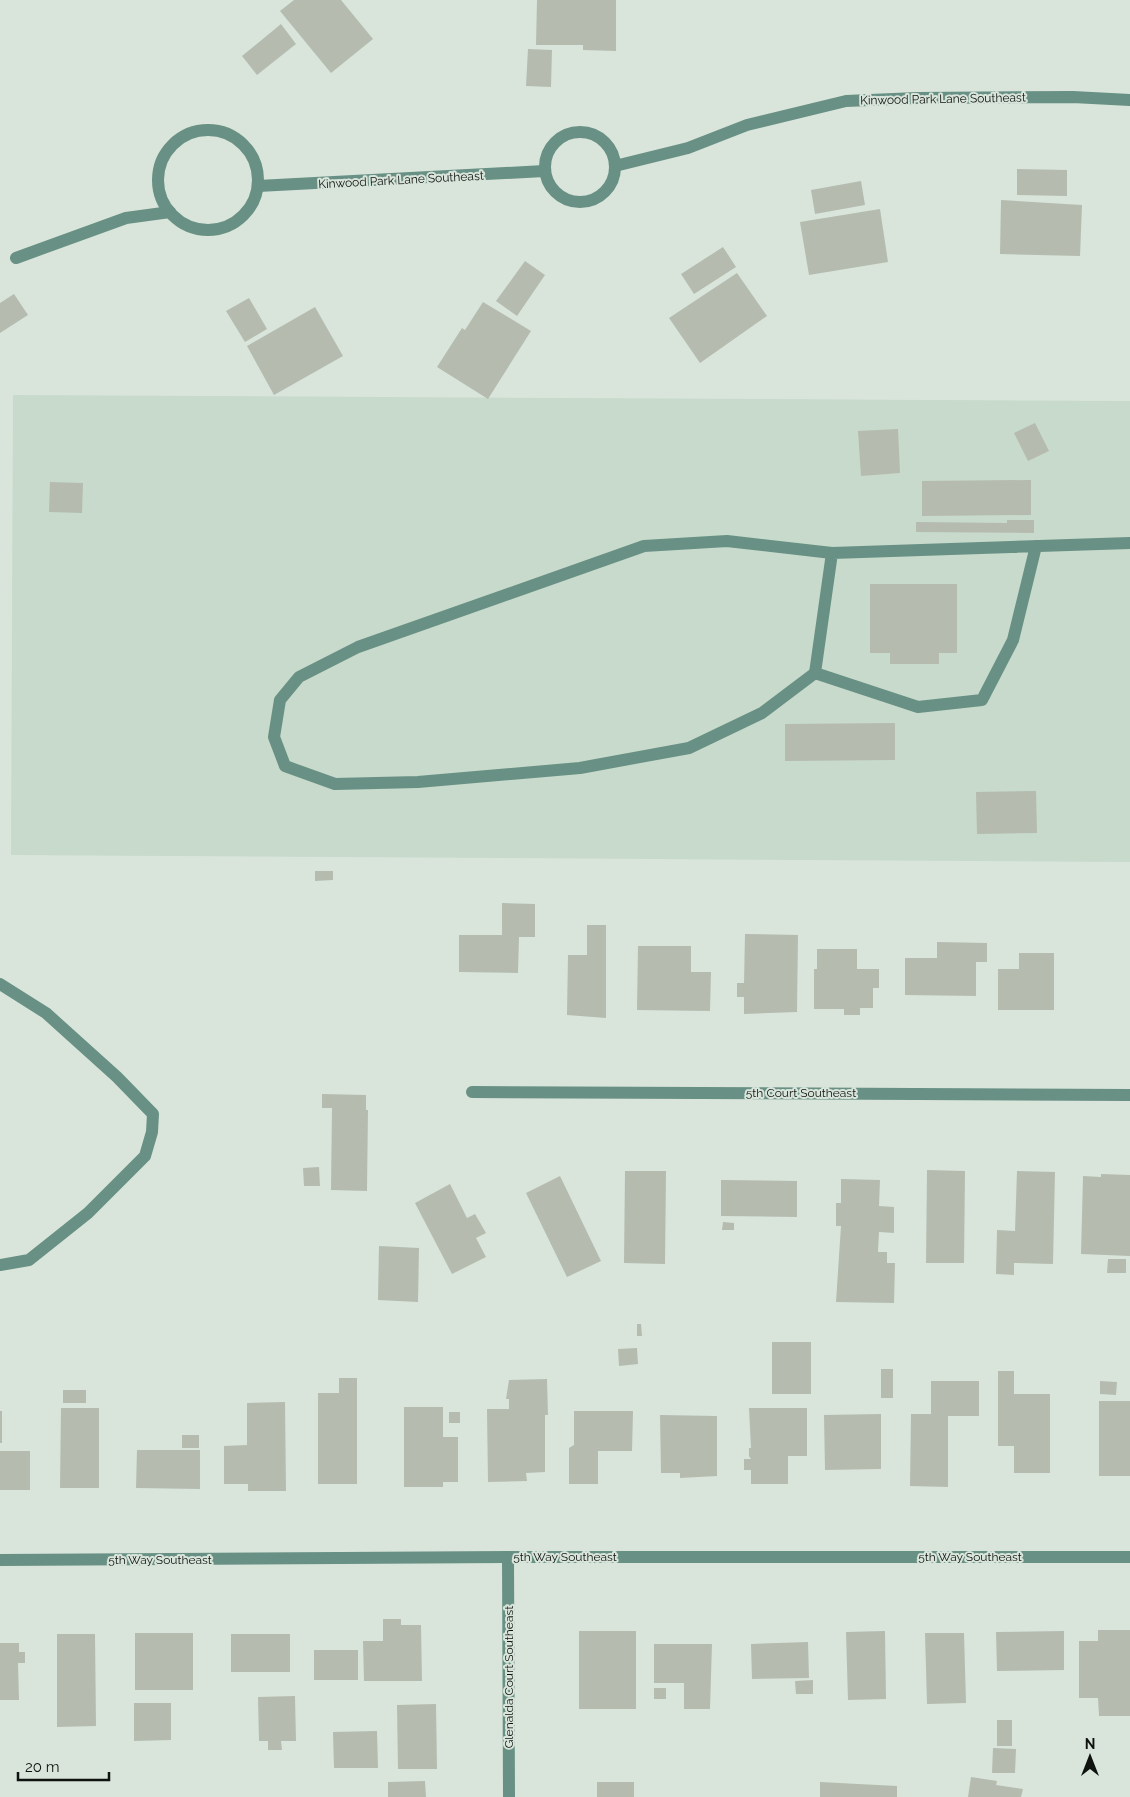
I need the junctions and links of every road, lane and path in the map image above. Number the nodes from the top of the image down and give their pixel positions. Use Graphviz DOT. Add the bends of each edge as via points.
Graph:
graph roads {
  1 [pos="1130,100"];
  2 [pos="615,166"];
  3 [pos="544,171"];
  4 [pos="258,186"];
  5 [pos="170,212"];
  6 [pos="16,258"];
  7 [pos="1130,543"];
  8 [pos="1036,546"];
  9 [pos="832,553"];
  10 [pos="815,673"];
  11 [pos="0,984"];
  12 [pos="472,1092"];
  13 [pos="1130,1095"];
  14 [pos="0,1265"];
  15 [pos="508,1557"];
  16 [pos="1130,1557"];
  17 [pos="0,1560"];
  18 [pos="509,1797"];
  1 -- 2 [label="street, Kinwood Park Lane Southeast" via="1073,97 846,101 747,125 688,148"];
  2 -- 3 [label="street" via="610,182 600,196 577,202 556,193"];
  2 -- 3 [label="street" via="608,145 589,132 578,132 562,136 549,149"];
  3 -- 4 [label="street, Kinwood Park Lane Southeast"];
  4 -- 5 [label="street" via="254,202 244,215 215,230 198,229 183,223"];
  4 -- 5 [label="street" via="252,154 241,142 211,130 195,132 180,139 160,165 158,182"];
  5 -- 6 [label="street" via="126,218"];
  7 -- 8 [label="street"];
  8 -- 9 [label="street"];
  8 -- 10 [label="street" via="1012,640 982,700 918,707"];
  9 -- 10 [label="street"];
  9 -- 10 [label="street" via="727,540 644,546 358,647 299,677 280,700 274,737 285,766 335,784 418,782 580,768 689,748 762,713"];
  11 -- 14 [label="street" via="46,1013 153,1114 145,1156 88,1213 29,1260"];
  12 -- 13 [label="street, 5th Court Southeast"];
  15 -- 16 [label="street, 5th Way Southeast"];
  15 -- 17 [label="street, 5th Way Southeast"];
  15 -- 18 [label="street, Glenalda Court Southeast"];
}
